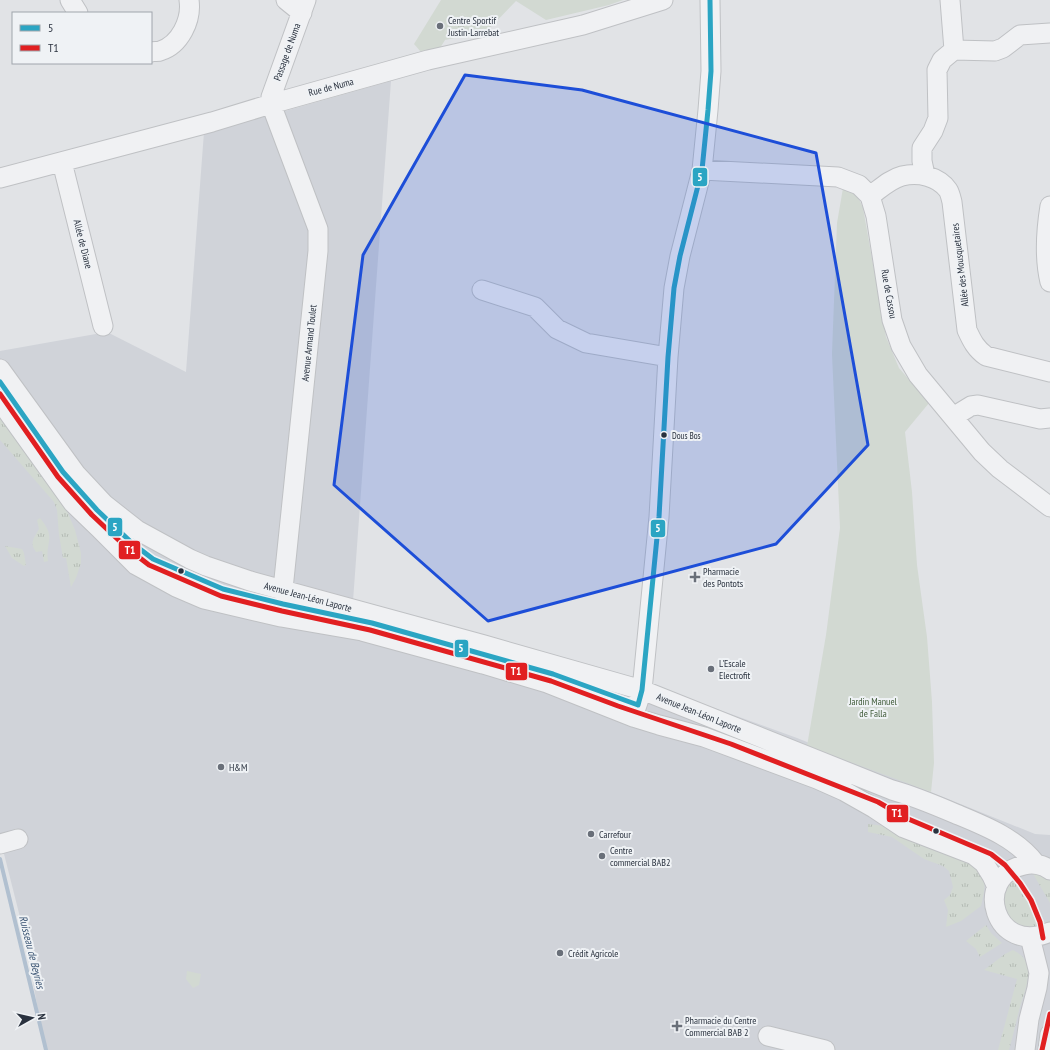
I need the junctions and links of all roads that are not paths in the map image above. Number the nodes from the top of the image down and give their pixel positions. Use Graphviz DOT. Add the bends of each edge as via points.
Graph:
graph roads {
  1 [pos="70,0"];
  2 [pos="189,0"];
  3 [pos="286,0"];
  4 [pos="663,0"];
  5 [pos="710,0"];
  6 [pos="950,0"];
  7 [pos="304,6"];
  8 [pos="77,12"];
  9 [pos="1050,32"];
  10 [pos="954,50"];
  11 [pos="152,52"];
  12 [pos="271,104"];
  13 [pos="62,162"];
  14 [pos="702,170"];
  15 [pos="925,175"];
  16 [pos="0,178"];
  17 [pos="870,196"];
  18 [pos="1050,206"];
  19 [pos="1050,282"];
  20 [pos="482,290"];
  21 [pos="103,326"];
  22 [pos="668,357"];
  23 [pos="0,370"];
  24 [pos="1050,372"];
  25 [pos="0,401"];
  26 [pos="953,417"];
  27 [pos="1050,418"];
  28 [pos="1050,507"];
  29 [pos="283,589"];
  30 [pos="281,617"];
  31 [pos="642,690"];
  32 [pos="633,717"];
  33 [pos="1043,867"];
  34 [pos="997,887"];
  35 [pos="1050,932"];
  36 [pos="1030,937"];
  37 [pos="1050,1034"];
  38 [pos="768,1036"];
  39 [pos="825,1050"];
  40 [pos="1025,1050"];
  41 [pos="1048,1050"];
  1 -- 8 [label="street"];
  2 -- 11 [label="street" via="188,19 182,34 161,51"];
  3 -- 7 [label="street"];
  4 -- 12 [label="street, Rue de Numa" via="583,26 428,60"];
  5 -- 14 [label="street" via="711,71"];
  6 -- 10 [label="street"];
  7 -- 12 [label="street, Passage de Numa" via="271,97"];
  9 -- 10 [label="street" via="1020,35 1004,48 995,51"];
  10 -- 15 [label="street" via="942,60 937,70 938,118 922,148"];
  12 -- 13 [label="street, Rue de Numa"];
  12 -- 29 [label="street, Avenue Armand Toulet" via="318,228 318,251"];
  13 -- 16 [label="street, Rue de Numa"];
  13 -- 21 [label="street, Allée de Diane"];
  14 -- 17 [label="street" via="838,177 859,185"];
  14 -- 22 [label="street" via="674,288"];
  15 -- 17 [label="street" via="902,176"];
  15 -- 24 [label="street, Allée des Mousquetaires" via="941,183 949,191 967,330 971,340 986,356"];
  17 -- 26 [label="street, Rue de Cassou" via="876,216 892,320 901,346 918,375"];
  18 -- 19 [label="street" via="1046,254"];
  20 -- 22 [label="street" via="535,307 557,329 586,343"];
  22 -- 31 [label="street" via="659,517"];
  23 -- 29 [label="street, Avenue Jean-Léon Laporte" via="76,474 104,504 137,530 206,566"];
  25 -- 30 [label="street, Avenue Jean-Léon Laporte" via="73,503 136,565 204,600"];
  26 -- 27 [label="street" via="971,406 978,405 1040,419"];
  26 -- 28 [label="street, Rue de Cassou" via="1000,469"];
  29 -- 30 [label="street, Avenue Armand Toulet"];
  29 -- 31 [label="street, Avenue Jean-Léon Laporte"];
  30 -- 32 [label="street, Avenue Jean-Léon Laporte" via="362,631 467,660 547,683"];
  31 -- 32 [label="street"];
  31 -- 33 [label="street, Avenue Jean-Léon Laporte" via="984,826 1013,841"];
  32 -- 34 [label="street, Avenue Jean-Léon Laporte" via="704,737 844,791 904,828 974,855 984,863"];
  33 -- 34 [label="street" via="1025,864 1004,875"];
  34 -- 36 [label="street" via="994,906 998,916 1012,932"];
  35 -- 36 [label="street"];
  36 -- 40 [label="street" via="1039,973"];
  37 -- 41 [label="street"];
  38 -- 39 [label="street"];
}
